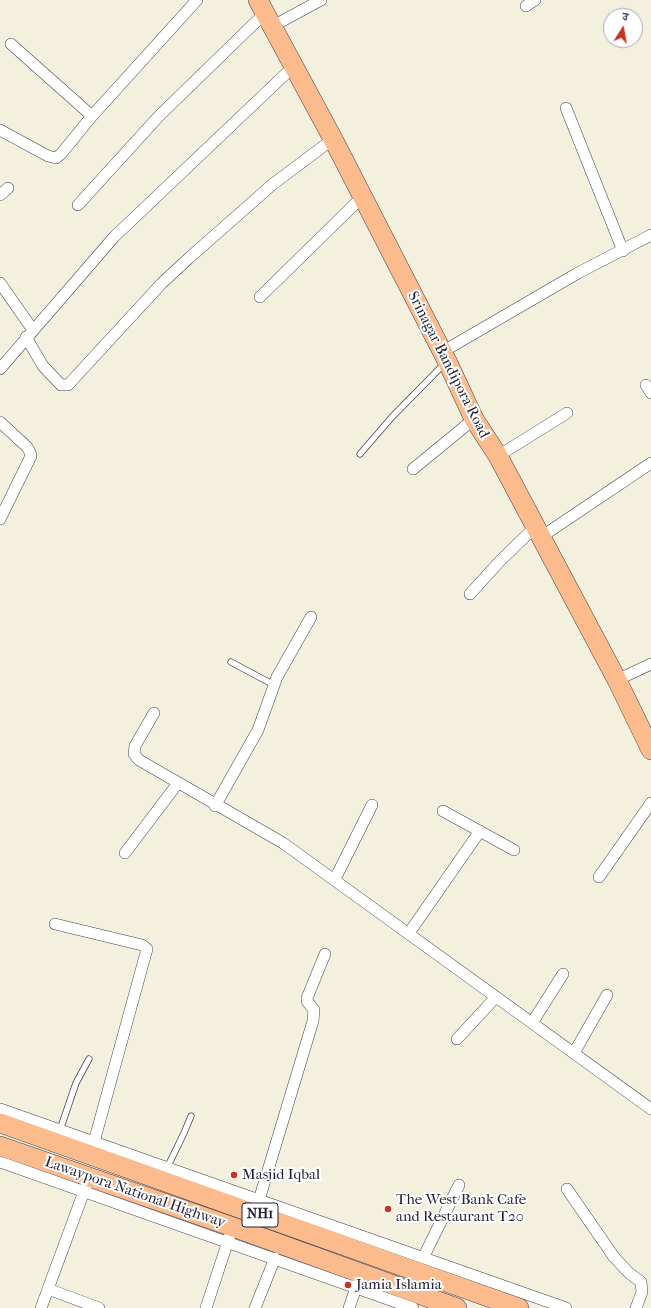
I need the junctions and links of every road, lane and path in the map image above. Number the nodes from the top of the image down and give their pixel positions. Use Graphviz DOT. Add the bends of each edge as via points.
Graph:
graph roads {
  1 [pos="197,0"];
  2 [pos="321,0"];
  3 [pos="265,13"];
  4 [pos="11,44"];
  5 [pos="294,66"];
  6 [pos="566,108"];
  7 [pos="92,116"];
  8 [pos="0,130"];
  9 [pos="333,138"];
  10 [pos="362,197"];
  11 [pos="78,205"];
  12 [pos="651,235"];
  13 [pos="623,251"];
  14 [pos="0,282"];
  15 [pos="260,297"];
  16 [pos="30,333"];
  17 [pos="444,356"];
  18 [pos="0,369"];
  19 [pos="567,413"];
  20 [pos="474,419"];
  21 [pos="0,422"];
  22 [pos="360,454"];
  23 [pos="498,456"];
  24 [pos="651,463"];
  25 [pos="413,469"];
  26 [pos="0,519"];
  27 [pos="538,532"];
  28 [pos="470,594"];
  29 [pos="311,617"];
  30 [pos="231,662"];
  31 [pos="651,664"];
  32 [pos="617,680"];
  33 [pos="274,685"];
  34 [pos="154,713"];
  35 [pos="651,750"];
  36 [pos="178,783"];
  37 [pos="651,803"];
  38 [pos="372,805"];
  39 [pos="215,806"];
  40 [pos="443,811"];
  41 [pos="480,831"];
  42 [pos="514,850"];
  43 [pos="125,853"];
  44 [pos="599,877"];
  45 [pos="335,879"];
  46 [pos="55,924"];
  47 [pos="408,932"];
  48 [pos="325,954"];
  49 [pos="563,974"];
  50 [pos="607,995"];
  51 [pos="496,997"];
  52 [pos="532,1023"];
  53 [pos="457,1039"];
  54 [pos="574,1053"];
  55 [pos="90,1059"];
  56 [pos="0,1109"];
  57 [pos="651,1109"];
  58 [pos="190,1116"];
  59 [pos="0,1123"];
  60 [pos="60,1130"];
  61 [pos="94,1142"];
  62 [pos="0,1146"];
  63 [pos="0,1162"];
  64 [pos="167,1168"];
  65 [pos="86,1185"];
  66 [pos="459,1186"];
  67 [pos="567,1189"];
  68 [pos="259,1200"];
  69 [pos="230,1234"];
  70 [pos="275,1258"];
  71 [pos="423,1258"];
  72 [pos="359,1280"];
  73 [pos="48,1289"];
  74 [pos="41,1308"];
  75 [pos="99,1308"];
  76 [pos="206,1308"];
  77 [pos="255,1308"];
  78 [pos="349,1308"];
  79 [pos="413,1308"];
  80 [pos="457,1308"];
  81 [pos="520,1308"];
  82 [pos="566,1308"];
  83 [pos="636,1308"];
  1 -- 7 [label="street"];
  2 -- 3 [label="street"];
  3 -- 5 [label="highway, Srinagar Bandipora Road"];
  3 -- 11 [label="street" via="159,116"];
  4 -- 7 [label="street"];
  5 -- 9 [label="highway, Srinagar Bandipora Road"];
  5 -- 16 [label="street" via="114,237"];
  6 -- 13 [label="street"];
  7 -- 8 [label="street" via="56,158"];
  9 -- 10 [label="highway, Srinagar Bandipora Road"];
  9 -- 16 [label="street" via="273,184 162,283 68,385 61,384 43,366"];
  10 -- 15 [label="street"];
  10 -- 17 [label="highway, Srinagar Bandipora Road"];
  12 -- 13 [label="street"];
  13 -- 17 [label="street" via="578,273"];
  14 -- 16 [label="street"];
  16 -- 18 [label="street"];
  17 -- 20 [label="highway, Srinagar Bandipora Road"];
  17 -- 22 [label="lane"];
  19 -- 23 [label="street"];
  20 -- 23 [label="highway, Srinagar Bandipora Road"];
  20 -- 25 [label="street"];
  21 -- 26 [label="street" via="27,447 31,456"];
  23 -- 27 [label="highway, Srinagar Bandipora Road"];
  24 -- 27 [label="street"];
  27 -- 28 [label="street" via="500,560"];
  27 -- 32 [label="highway, Srinagar Bandipora Road"];
  29 -- 33 [label="street"];
  30 -- 33 [label="lane"];
  31 -- 32 [label="street"];
  32 -- 35 [label="highway, Srinagar Bandipora Road"];
  33 -- 39 [label="street" via="258,730"];
  34 -- 36 [label="street" via="135,746 134,754 139,760"];
  36 -- 39 [label="street"];
  36 -- 43 [label="street"];
  37 -- 44 [label="street"];
  38 -- 45 [label="street"];
  39 -- 45 [label="street" via="283,843"];
  40 -- 41 [label="street"];
  41 -- 42 [label="street"];
  41 -- 47 [label="street"];
  45 -- 47 [label="street"];
  46 -- 61 [label="street" via="142,945 147,950"];
  47 -- 51 [label="street"];
  48 -- 68 [label="street" via="307,998 314,1010 313,1021"];
  49 -- 52 [label="street"];
  50 -- 54 [label="street"];
  51 -- 52 [label="street"];
  51 -- 53 [label="street"];
  52 -- 54 [label="street"];
  54 -- 57 [label="street"];
  55 -- 60 [label="lane" via="76,1083"];
  56 -- 60 [label="street"];
  58 -- 64 [label="lane"];
  59 -- 81 [label="highway, NH1"];
  60 -- 61 [label="street"];
  61 -- 64 [label="street"];
  62 -- 65 [label="highway, Lawaypora National Highway / NH1"];
  63 -- 65 [label="street"];
  64 -- 68 [label="street"];
  65 -- 69 [label="highway, Lawaypora National Highway / NH1"];
  65 -- 73 [label="street"];
  66 -- 71 [label="street"];
  67 -- 83 [label="street" via="614,1257 641,1282 642,1292"];
  68 -- 71 [label="street"];
  69 -- 70 [label="street"];
  69 -- 72 [label="highway, Lawaypora National Highway / NH1" via="292,1249"];
  69 -- 76 [label="street"];
  70 -- 72 [label="street"];
  70 -- 77 [label="street"];
  71 -- 82 [label="street"];
  72 -- 78 [label="street"];
  72 -- 79 [label="street"];
  72 -- 80 [label="highway, NH1"];
  73 -- 74 [label="street"];
  73 -- 75 [label="street"];
}
